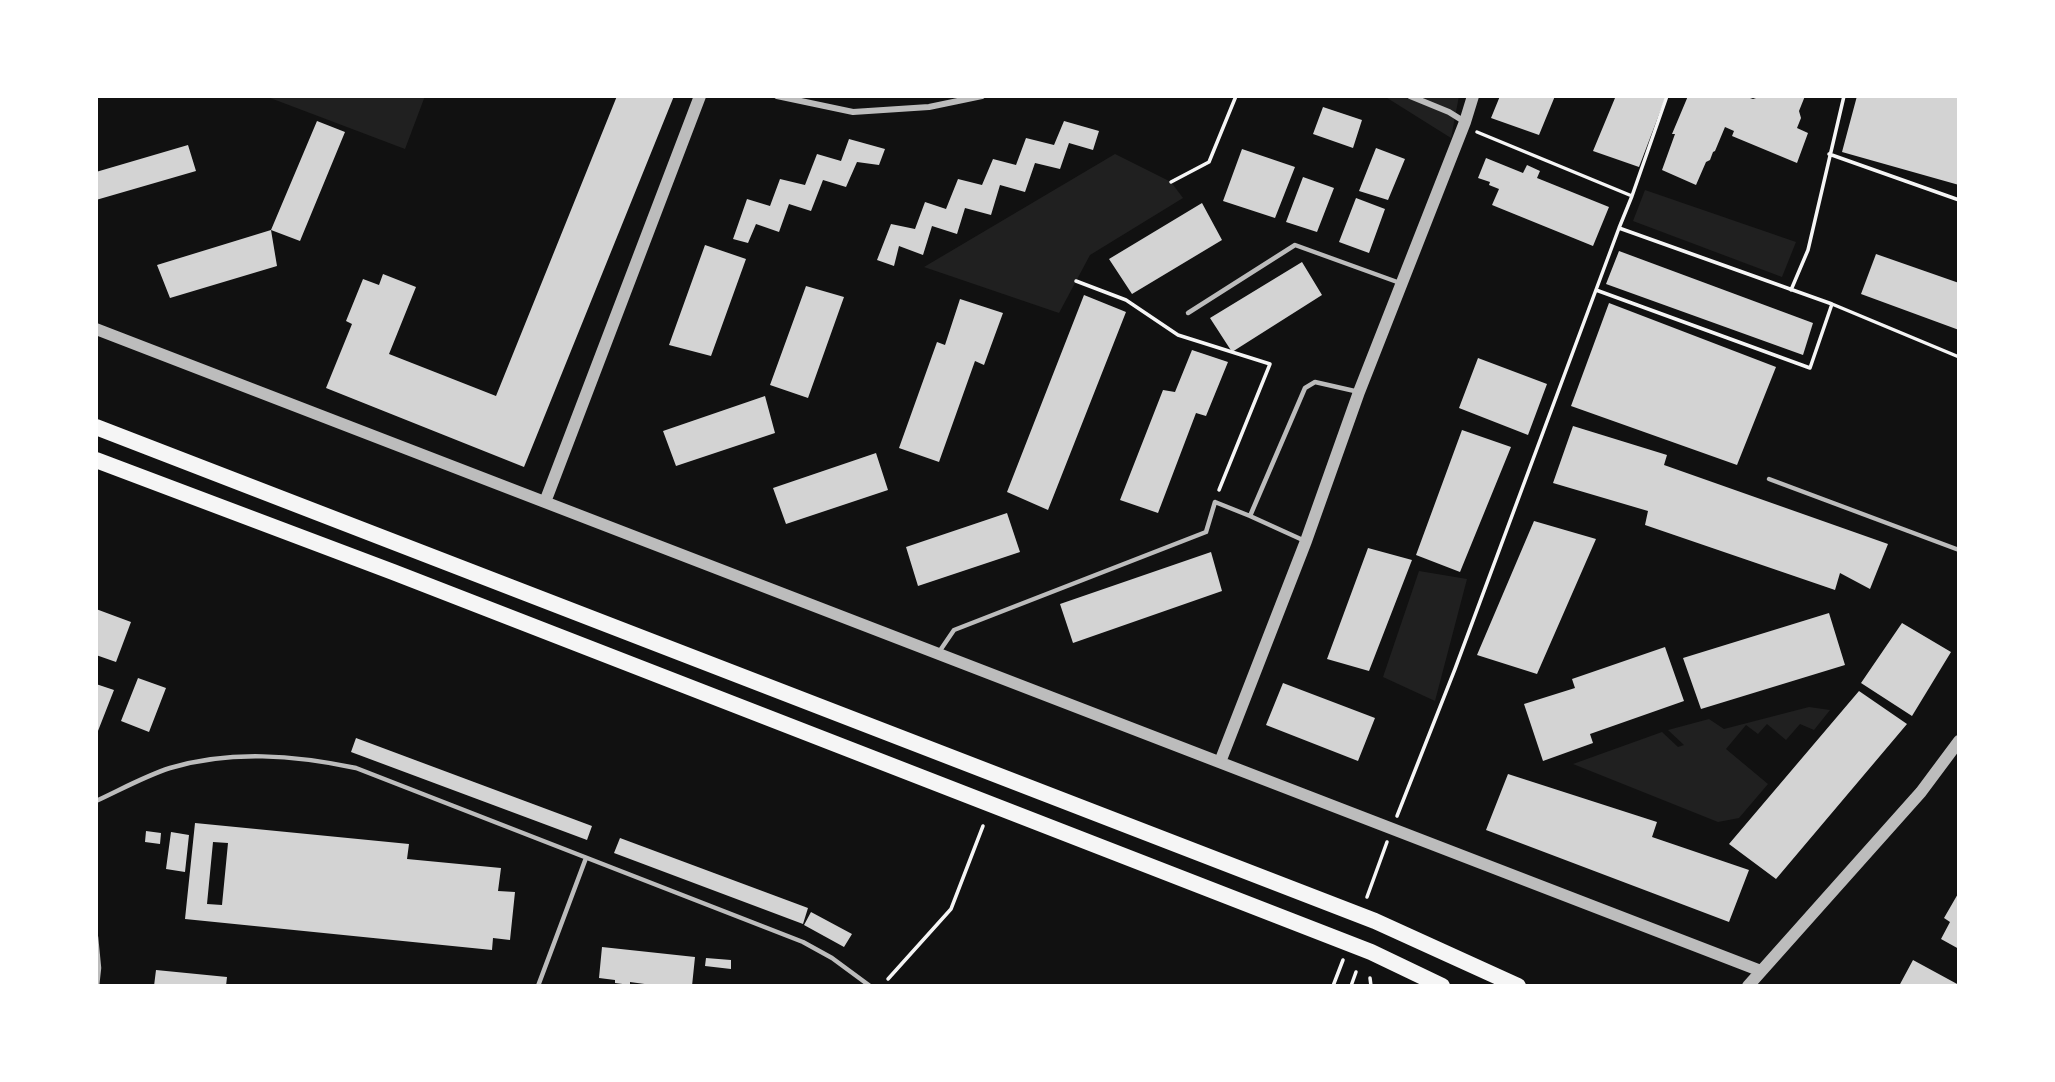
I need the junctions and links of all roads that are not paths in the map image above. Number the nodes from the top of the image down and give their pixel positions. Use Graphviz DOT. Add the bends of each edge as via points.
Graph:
graph roads {
  1 [pos="700,96"];
  2 [pos="777,96"];
  3 [pos="982,96"];
  4 [pos="1410,96"];
  5 [pos="1473,96"];
  6 [pos="1465,122"];
  7 [pos="1401,283"];
  8 [pos="1188,313"];
  9 [pos="96,329"];
  10 [pos="1359,392"];
  11 [pos="96,427"];
  12 [pos="96,460"];
  13 [pos="1769,479"];
  14 [pos="545,502"];
  15 [pos="1250,516"];
  16 [pos="1306,541"];
  17 [pos="1959,550"];
  18 [pos="938,654"];
  19 [pos="1959,741"];
  20 [pos="1220,762"];
  21 [pos="96,801"];
  22 [pos="586,858"];
  23 [pos="96,937"];
  24 [pos="1761,971"];
  25 [pos="97,986"];
  26 [pos="538,986"];
  27 [pos="870,986"];
  28 [pos="1442,986"];
  29 [pos="1518,986"];
  30 [pos="1748,986"];
  1 -- 14 [label="street"];
  2 -- 3 [label="street" via="853,112 929,107"];
  4 -- 6 [label="street"];
  5 -- 6 [label="street"];
  6 -- 7 [label="street"];
  7 -- 8 [label="lane" via="1295,245"];
  7 -- 10 [label="street"];
  9 -- 14 [label="street"];
  10 -- 15 [label="lane" via="1315,382 1305,388"];
  10 -- 16 [label="street"];
  11 -- 29 [label="main road" via="1375,921"];
  12 -- 28 [label="main road" via="1358,947"];
  13 -- 17 [label="lane"];
  14 -- 18 [label="street"];
  15 -- 16 [label="lane"];
  15 -- 18 [label="lane" via="1214,502 1206,533 954,630"];
  16 -- 20 [label="street"];
  18 -- 20 [label="street"];
  19 -- 24 [label="street" via="1921,793"];
  20 -- 24 [label="street"];
  21 -- 22 [label="lane" via="199,760 245,755 327,762 356,768"];
  22 -- 26 [label="lane"];
  22 -- 27 [label="lane" via="803,942"];
  23 -- 25 [label="lane"];
  24 -- 30 [label="street"];
}
